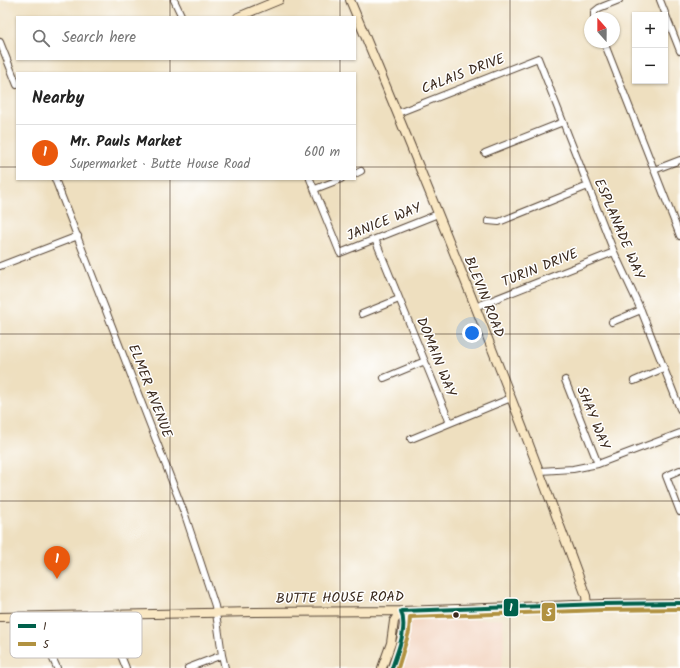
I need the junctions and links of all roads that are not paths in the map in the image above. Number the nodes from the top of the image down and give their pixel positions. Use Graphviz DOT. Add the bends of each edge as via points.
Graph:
graph roads {
  1 [pos="174,0"];
  2 [pos="278,0"];
  3 [pos="350,0"];
  4 [pos="619,0"];
  5 [pos="660,0"];
  6 [pos="597,12"];
  7 [pos="182,16"];
  8 [pos="240,16"];
  9 [pos="0,42"];
  10 [pos="606,48"];
  11 [pos="680,51"];
  12 [pos="3,58"];
  13 [pos="538,58"];
  14 [pos="16,83"];
  15 [pos="398,113"];
  16 [pos="563,122"];
  17 [pos="485,153"];
  18 [pos="680,160"];
  19 [pos="654,170"];
  20 [pos="55,180"];
  21 [pos="310,180"];
  22 [pos="338,180"];
  23 [pos="588,186"];
  24 [pos="314,189"];
  25 [pos="438,214"];
  26 [pos="488,221"];
  27 [pos="679,229"];
  28 [pos="78,236"];
  29 [pos="680,236"];
  30 [pos="375,239"];
  31 [pos="614,252"];
  32 [pos="0,266"];
  33 [pos="399,299"];
  34 [pos="475,307"];
  35 [pos="641,310"];
  36 [pos="362,314"];
  37 [pos="612,322"];
  38 [pos="425,362"];
  39 [pos="664,368"];
  40 [pos="384,378"];
  41 [pos="565,380"];
  42 [pos="634,381"];
  43 [pos="511,398"];
  44 [pos="680,409"];
  45 [pos="450,423"];
  46 [pos="680,433"];
  47 [pos="411,439"];
  48 [pos="598,464"];
  49 [pos="680,470"];
  50 [pos="540,471"];
  51 [pos="680,512"];
  52 [pos="680,603"];
  53 [pos="587,605"];
  54 [pos="401,611"];
  55 [pos="216,613"];
  56 [pos="142,614"];
  57 [pos="0,617"];
  58 [pos="10,617"];
  59 [pos="222,655"];
  60 [pos="53,658"];
  61 [pos="122,658"];
  62 [pos="57,668"];
  63 [pos="126,668"];
  64 [pos="188,668"];
  65 [pos="225,668"];
  66 [pos="382,668"];
  67 [pos="392,668"];
  1 -- 7 [label="street"];
  2 -- 8 [label="street"];
  3 -- 15 [label="street, BLEVIN ROAD"];
  4 -- 6 [label="street"];
  5 -- 11 [label="street"];
  9 -- 12 [label="street"];
  10 -- 19 [label="street"];
  12 -- 14 [label="street"];
  13 -- 15 [label="street, CALAIS DRIVE"];
  13 -- 16 [label="street, ESPLANADE WAY"];
  15 -- 25 [label="street, BLEVIN ROAD"];
  16 -- 17 [label="street"];
  16 -- 23 [label="street, ESPLANADE WAY"];
  18 -- 19 [label="street"];
  19 -- 27 [label="street"];
  20 -- 28 [label="street, ELMER AVENUE"];
  21 -- 24 [label="street"];
  22 -- 24 [label="street"];
  23 -- 26 [label="street" via="499,222"];
  23 -- 31 [label="street, ESPLANADE WAY"];
  24 -- 30 [label="street, JANICE WAY" via="340,253"];
  25 -- 30 [label="street, JANICE WAY"];
  25 -- 34 [label="street, BLEVIN ROAD"];
  27 -- 29 [label="street"];
  28 -- 32 [label="street"];
  28 -- 55 [label="street, ELMER AVENUE" via="186,515 216,606"];
  30 -- 33 [label="street, DOMAIN WAY"];
  31 -- 34 [label="street, TURIN DRIVE"];
  31 -- 35 [label="street, ESPLANADE WAY"];
  33 -- 36 [label="street"];
  33 -- 38 [label="street, DOMAIN WAY"];
  34 -- 43 [label="street, BLEVIN ROAD"];
  35 -- 37 [label="street"];
  35 -- 39 [label="street, ESPLANADE WAY"];
  38 -- 40 [label="street"];
  38 -- 45 [label="street, DOMAIN WAY"];
  39 -- 42 [label="street"];
  39 -- 44 [label="street, ESPLANADE WAY"];
  41 -- 48 [label="street, SHAY WAY"];
  43 -- 45 [label="street"];
  43 -- 50 [label="street, BLEVIN ROAD"];
  45 -- 47 [label="street"];
  46 -- 48 [label="street"];
  48 -- 50 [label="street"];
  49 -- 51 [label="street" via="666,476"];
  50 -- 53 [label="street, BLEVIN ROAD" via="586,596"];
  52 -- 53 [label="street, BUTTE HOUSE ROAD"];
  53 -- 54 [label="street, BUTTE HOUSE ROAD"];
  54 -- 55 [label="street, BUTTE HOUSE ROAD"];
  54 -- 66 [label="street" via="394,621 391,643"];
  54 -- 67 [label="street" via="404,625"];
  55 -- 56 [label="street, BUTTE HOUSE ROAD"];
  55 -- 59 [label="street, ELMER AVENUE"];
  57 -- 58 [label="street, BUTTE HOUSE ROAD"];
  59 -- 64 [label="street"];
  59 -- 65 [label="street, ELMER AVENUE"];
  60 -- 62 [label="street"];
  61 -- 63 [label="street"];
}
